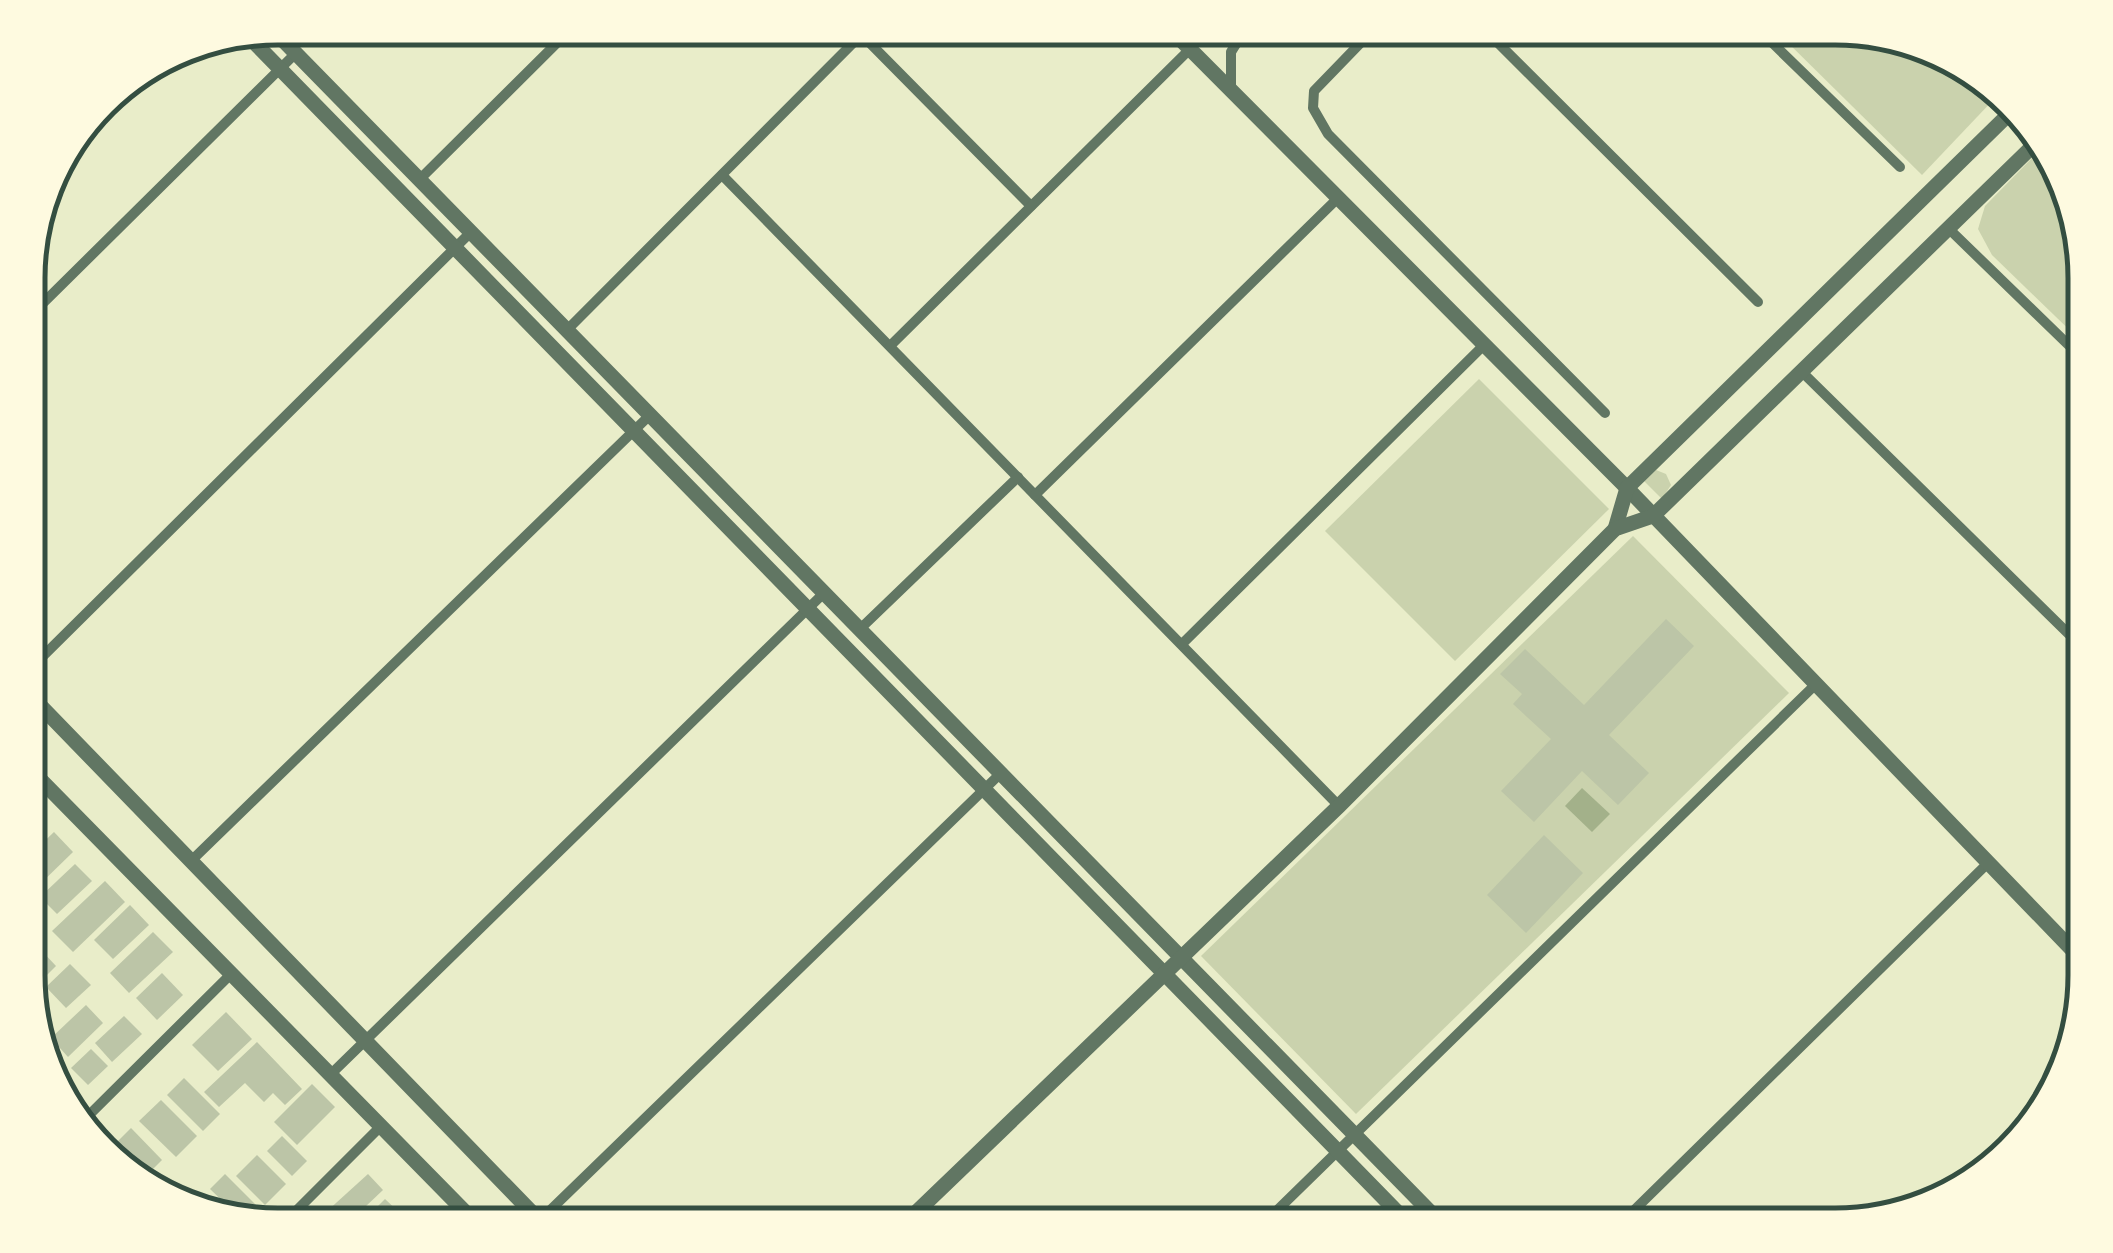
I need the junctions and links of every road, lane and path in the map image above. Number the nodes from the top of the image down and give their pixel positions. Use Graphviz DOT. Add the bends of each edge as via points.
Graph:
graph roads {
  1 [pos="288,45"];
  2 [pos="555,45"];
  3 [pos="846,45"];
  4 [pos="873,45"];
  5 [pos="1187,45"];
  6 [pos="1235,45"];
  7 [pos="1358,45"];
  8 [pos="1500,45"];
  9 [pos="1773,45"];
  10 [pos="258,46"];
  11 [pos="1190,48"];
  12 [pos="296,54"];
  13 [pos="280,69"];
  14 [pos="1231,91"];
  15 [pos="2005,119"];
  16 [pos="2029,149"];
  17 [pos="1900,168"];
  18 [pos="722,175"];
  19 [pos="420,180"];
  20 [pos="1338,198"];
  21 [pos="1031,206"];
  22 [pos="1948,228"];
  23 [pos="471,232"];
  24 [pos="455,248"];
  25 [pos="45,301"];
  26 [pos="1758,302"];
  27 [pos="567,330"];
  28 [pos="2068,344"];
  29 [pos="1484,345"];
  30 [pos="890,346"];
  31 [pos="1800,370"];
  32 [pos="1605,413"];
  33 [pos="650,415"];
  34 [pos="634,431"];
  35 [pos="1676,467"];
  36 [pos="1018,477"];
  37 [pos="1627,488"];
  38 [pos="1035,495"];
  39 [pos="1653,516"];
  40 [pos="1615,529"];
  41 [pos="824,593"];
  42 [pos="808,609"];
  43 [pos="860,630"];
  44 [pos="2068,633"];
  45 [pos="1182,644"];
  46 [pos="45,655"];
  47 [pos="1816,684"];
  48 [pos="45,711"];
  49 [pos="1001,773"];
  50 [pos="45,783"];
  51 [pos="984,789"];
  52 [pos="1339,806"];
  53 [pos="191,862"];
  54 [pos="1988,863"];
  55 [pos="2068,945"];
  56 [pos="1180,957"];
  57 [pos="1164,973"];
  58 [pos="232,974"];
  59 [pos="365,1041"];
  60 [pos="330,1075"];
  61 [pos="90,1114"];
  62 [pos="381,1126"];
  63 [pos="1354,1135"];
  64 [pos="1338,1152"];
  65 [pos="300,1208"];
  66 [pos="461,1208"];
  67 [pos="526,1208"];
  68 [pos="556,1208"];
  69 [pos="921,1208"];
  70 [pos="1280,1208"];
  71 [pos="1393,1208"];
  72 [pos="1426,1208"];
  73 [pos="1636,1208"];
  1 -- 12 [label="street"];
  2 -- 19 [label="street"];
  3 -- 18 [label="street"];
  4 -- 21 [label="street"];
  5 -- 11 [label="street"];
  6 -- 14 [label="street"];
  7 -- 32 [label="street" via="1314,90 1314,108 1328,134"];
  8 -- 26 [label="street"];
  9 -- 17 [label="street"];
  10 -- 13 [label="street"];
  11 -- 14 [label="street"];
  11 -- 21 [label="street"];
  12 -- 13 [label="street"];
  12 -- 19 [label="street"];
  13 -- 24 [label="street"];
  13 -- 25 [label="street"];
  14 -- 20 [label="street"];
  15 -- 35 [label="street"];
  16 -- 22 [label="street"];
  18 -- 27 [label="street"];
  18 -- 30 [label="street"];
  19 -- 23 [label="street"];
  20 -- 29 [label="street"];
  20 -- 38 [label="street"];
  21 -- 30 [label="street"];
  22 -- 28 [label="street"];
  22 -- 31 [label="street"];
  23 -- 24 [label="street"];
  23 -- 27 [label="street"];
  24 -- 34 [label="street"];
  24 -- 46 [label="street"];
  27 -- 33 [label="street"];
  29 -- 37 [label="street"];
  29 -- 45 [label="street"];
  30 -- 36 [label="street"];
  31 -- 35 [label="street"];
  31 -- 44 [label="street"];
  33 -- 34 [label="street"];
  33 -- 41 [label="street"];
  34 -- 42 [label="street"];
  34 -- 53 [label="street"];
  35 -- 37 [label="street"];
  35 -- 39 [label="street"];
  36 -- 38 [label="street"];
  36 -- 43 [label="street"];
  37 -- 39 [label="street"];
  37 -- 40 [label="street"];
  38 -- 45 [label="street"];
  39 -- 40 [label="street"];
  39 -- 47 [label="street"];
  40 -- 52 [label="street"];
  41 -- 42 [label="street"];
  41 -- 43 [label="street"];
  42 -- 51 [label="street"];
  42 -- 59 [label="street"];
  43 -- 49 [label="street"];
  45 -- 52 [label="street"];
  47 -- 54 [label="street"];
  47 -- 63 [label="street"];
  48 -- 53 [label="street"];
  49 -- 51 [label="street"];
  49 -- 56 [label="street"];
  50 -- 58 [label="street"];
  51 -- 57 [label="street"];
  51 -- 68 [label="street"];
  52 -- 56 [label="street"];
  53 -- 59 [label="street"];
  54 -- 55 [label="street"];
  54 -- 73 [label="street"];
  56 -- 57 [label="street"];
  56 -- 63 [label="street"];
  57 -- 64 [label="street"];
  57 -- 69 [label="street"];
  58 -- 60 [label="street"];
  58 -- 61 [label="street"];
  59 -- 60 [label="street"];
  59 -- 67 [label="street"];
  60 -- 62 [label="street"];
  62 -- 65 [label="street"];
  62 -- 66 [label="street"];
  63 -- 64 [label="street"];
  63 -- 72 [label="street"];
  64 -- 70 [label="street"];
  64 -- 71 [label="street"];
}
